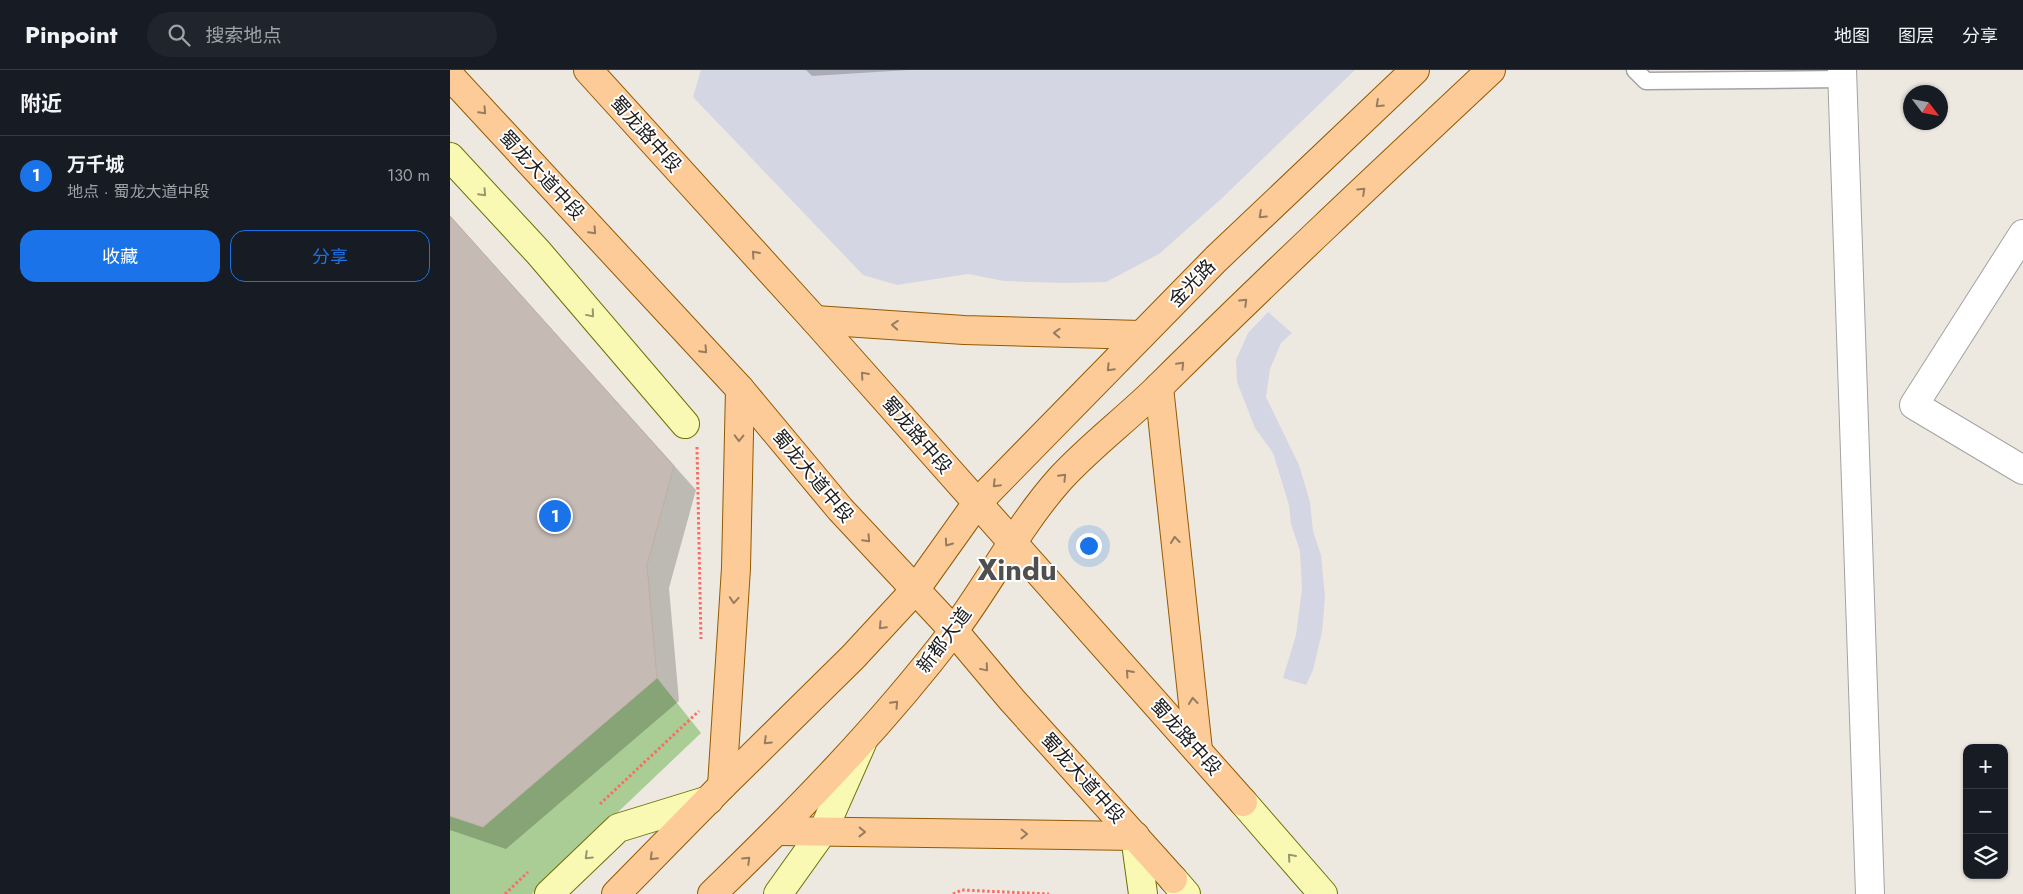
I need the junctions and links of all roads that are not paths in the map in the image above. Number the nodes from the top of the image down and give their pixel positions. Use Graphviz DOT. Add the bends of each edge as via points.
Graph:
graph roads {
  1 [pos="588,70"];
  2 [pos="1415,70"];
  3 [pos="1491,70"];
  4 [pos="1635,70"];
  5 [pos="1841,74"];
  6 [pos="450,76"];
  7 [pos="450,157"];
  8 [pos="2023,234"];
  9 [pos="815,320"];
  10 [pos="1141,335"];
  11 [pos="1159,387"];
  12 [pos="740,389"];
  13 [pos="690,431"];
  14 [pos="2023,470"];
  15 [pos="977,503"];
  16 [pos="1011,542"];
  17 [pos="915,590"];
  18 [pos="954,630"];
  19 [pos="866,735"];
  20 [pos="1198,750"];
  21 [pos="715,793"];
  22 [pos="1243,802"];
  23 [pos="778,831"];
  24 [pos="823,831"];
  25 [pos="1135,836"];
  26 [pos="1180,886"];
  27 [pos="549,894"];
  28 [pos="616,894"];
  29 [pos="712,894"];
  30 [pos="778,894"];
  31 [pos="1143,894"];
  32 [pos="1323,894"];
  33 [pos="1870,894"];
  9 -- 1 [label="main road, 蜀龙路中段, one-way"];
  2 -- 10 [label="main road, 金光路, one-way"];
  11 -- 3 [label="main road, 新都大道, one-way"];
  4 -- 5 [label="lane" via="1646,81"];
  5 -- 33 [label="street"];
  6 -- 12 [label="main road, 蜀龙大道中段, one-way"];
  7 -- 13 [label="street, one-way" via="538,252"];
  8 -- 14 [label="street" via="1914,405"];
  10 -- 9 [label="main road, one-way" via="964,330"];
  15 -- 9 [label="main road, 蜀龙路中段, one-way"];
  10 -- 15 [label="main road, 金光路, one-way"];
  16 -- 11 [label="main road, 新都大道, one-way" via="1060,479"];
  20 -- 11 [label="main road, one-way"];
  12 -- 17 [label="main road, 蜀龙大道中段, one-way" via="840,509"];
  12 -- 21 [label="main road, one-way" via="736,568"];
  15 -- 16 [label="main road, 蜀龙路中段"];
  15 -- 17 [label="main road, 金光路, one-way"];
  16 -- 18 [label="main road, 新都大道"];
  20 -- 16 [label="main road, 蜀龙路中段, one-way"];
  17 -- 18 [label="main road, 蜀龙大道中段"];
  17 -- 21 [label="main road, one-way" via="853,657"];
  19 -- 18 [label="main road, 新都大道, one-way"];
  18 -- 25 [label="main road, 蜀龙大道中段, one-way" via="1012,700"];
  19 -- 23 [label="main road, 新都大道"];
  19 -- 24 [label="street"];
  20 -- 22 [label="main road, 蜀龙路中段"];
  21 -- 27 [label="street, one-way" via="618,828"];
  21 -- 28 [label="main road, one-way"];
  32 -- 22 [label="street, one-way"];
  23 -- 24 [label="main road"];
  29 -- 23 [label="main road, 新都大道, one-way"];
  24 -- 25 [label="main road, one-way"];
  24 -- 30 [label="street"];
  25 -- 26 [label="main road, 蜀龙大道中段"];
  25 -- 31 [label="street"];
}
